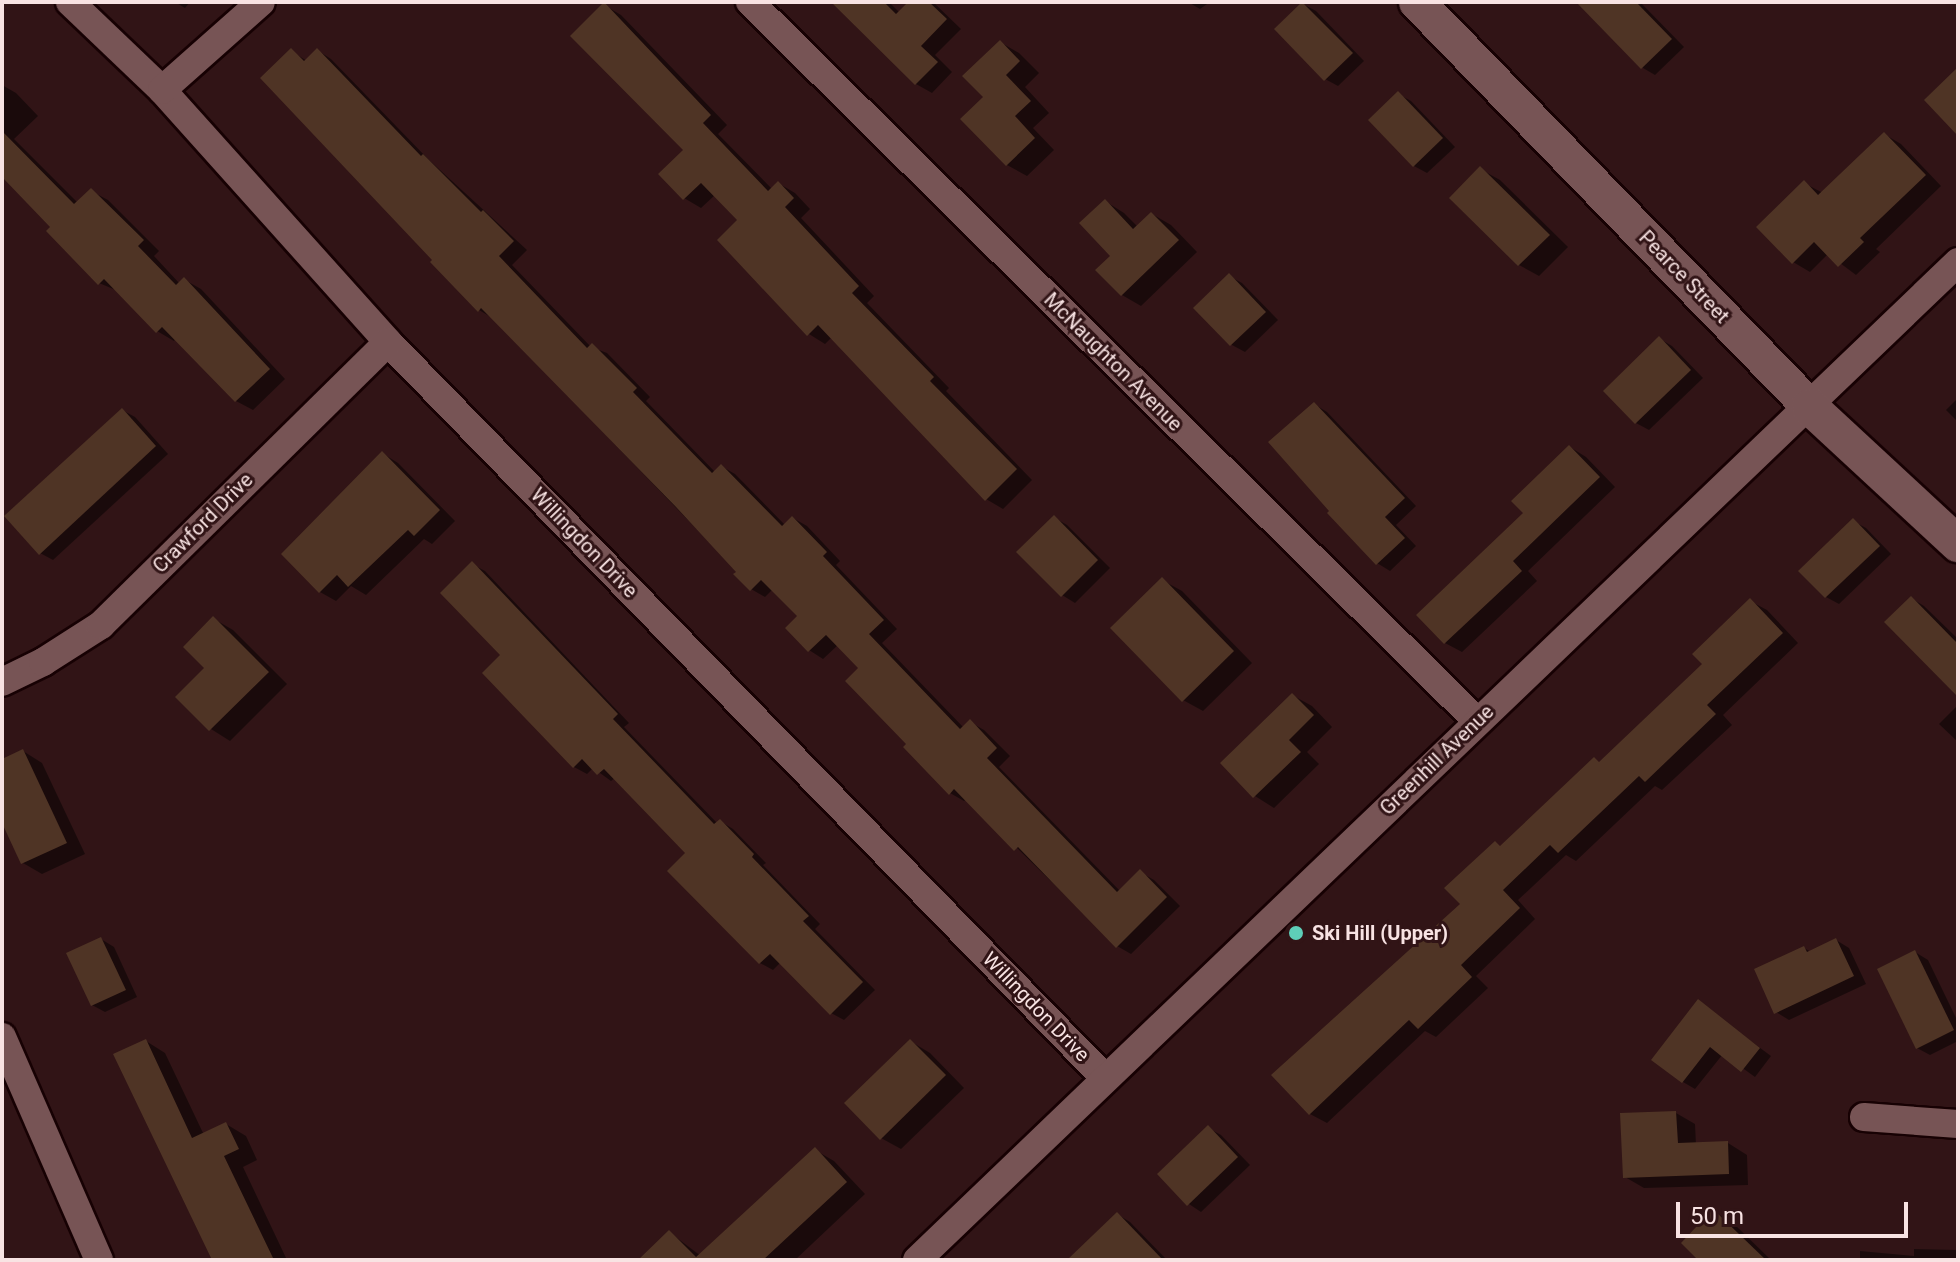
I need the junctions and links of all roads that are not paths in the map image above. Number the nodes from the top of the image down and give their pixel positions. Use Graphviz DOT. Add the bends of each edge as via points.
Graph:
graph roads {
  1 [pos="70,2"];
  2 [pos="261,2"];
  3 [pos="750,2"];
  4 [pos="1417,2"];
  5 [pos="162,90"];
  6 [pos="1958,262"];
  7 [pos="388,342"];
  8 [pos="1810,407"];
  9 [pos="1958,544"];
  10 [pos="2,682"];
  11 [pos="1477,721"];
  12 [pos="2,1037"];
  13 [pos="1105,1078"];
  14 [pos="1864,1117"];
  15 [pos="1958,1124"];
  16 [pos="99,1260"];
  17 [pos="917,1260"];
  1 -- 5 [label="street, Willingdon Drive"];
  2 -- 5 [label="street"];
  3 -- 11 [label="street, McNaughton Avenue"];
  4 -- 8 [label="street, Pearce Street"];
  5 -- 7 [label="street, Willingdon Drive"];
  6 -- 8 [label="street, Greenhill Avenue"];
  7 -- 10 [label="street, Crawford Drive" via="101,625"];
  7 -- 13 [label="street, Willingdon Drive"];
  8 -- 9 [label="street, Pearce Street"];
  8 -- 11 [label="street, Greenhill Avenue"];
  11 -- 13 [label="street, Greenhill Avenue"];
  12 -- 16 [label="street"];
  13 -- 17 [label="street, Greenhill Avenue"];
  14 -- 15 [label="street"];
}
